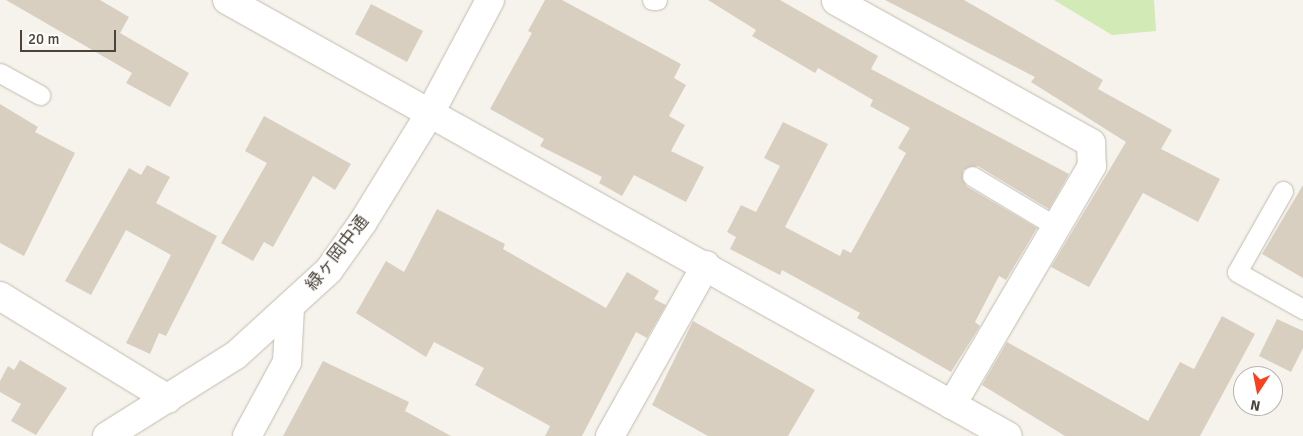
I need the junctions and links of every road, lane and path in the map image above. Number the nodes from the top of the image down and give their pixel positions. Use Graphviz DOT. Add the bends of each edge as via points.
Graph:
graph roads {
  1 [pos="227,0"];
  2 [pos="490,0"];
  3 [pos="652,0"];
  4 [pos="658,0"];
  5 [pos="836,1"];
  6 [pos="0,73"];
  7 [pos="40,95"];
  8 [pos="430,112"];
  9 [pos="972,176"];
  10 [pos="1283,191"];
  11 [pos="1056,227"];
  12 [pos="706,265"];
  13 [pos="0,296"];
  14 [pos="290,309"];
  15 [pos="1303,309"];
  16 [pos="168,399"];
  17 [pos="952,405"];
  18 [pos="107,436"];
  19 [pos="247,436"];
  20 [pos="610,436"];
  21 [pos="1008,436"];
  1 -- 8 [label="street"];
  2 -- 8 [label="street, 緑ヶ岡中通"];
  3 -- 4 [label="lane"];
  5 -- 11 [label="street" via="1091,143 1092,166"];
  6 -- 7 [label="lane"];
  8 -- 12 [label="street"];
  8 -- 14 [label="street, 緑ヶ岡中通" via="364,222 328,270"];
  9 -- 11 [label="lane"];
  10 -- 15 [label="lane" via="1237,272"];
  11 -- 17 [label="street"];
  12 -- 17 [label="street"];
  12 -- 20 [label="street"];
  13 -- 16 [label="street"];
  14 -- 16 [label="street, 緑ヶ岡中通" via="236,354"];
  14 -- 19 [label="street" via="287,362"];
  16 -- 18 [label="street, 緑ヶ岡中通"];
  17 -- 21 [label="street"];
}
